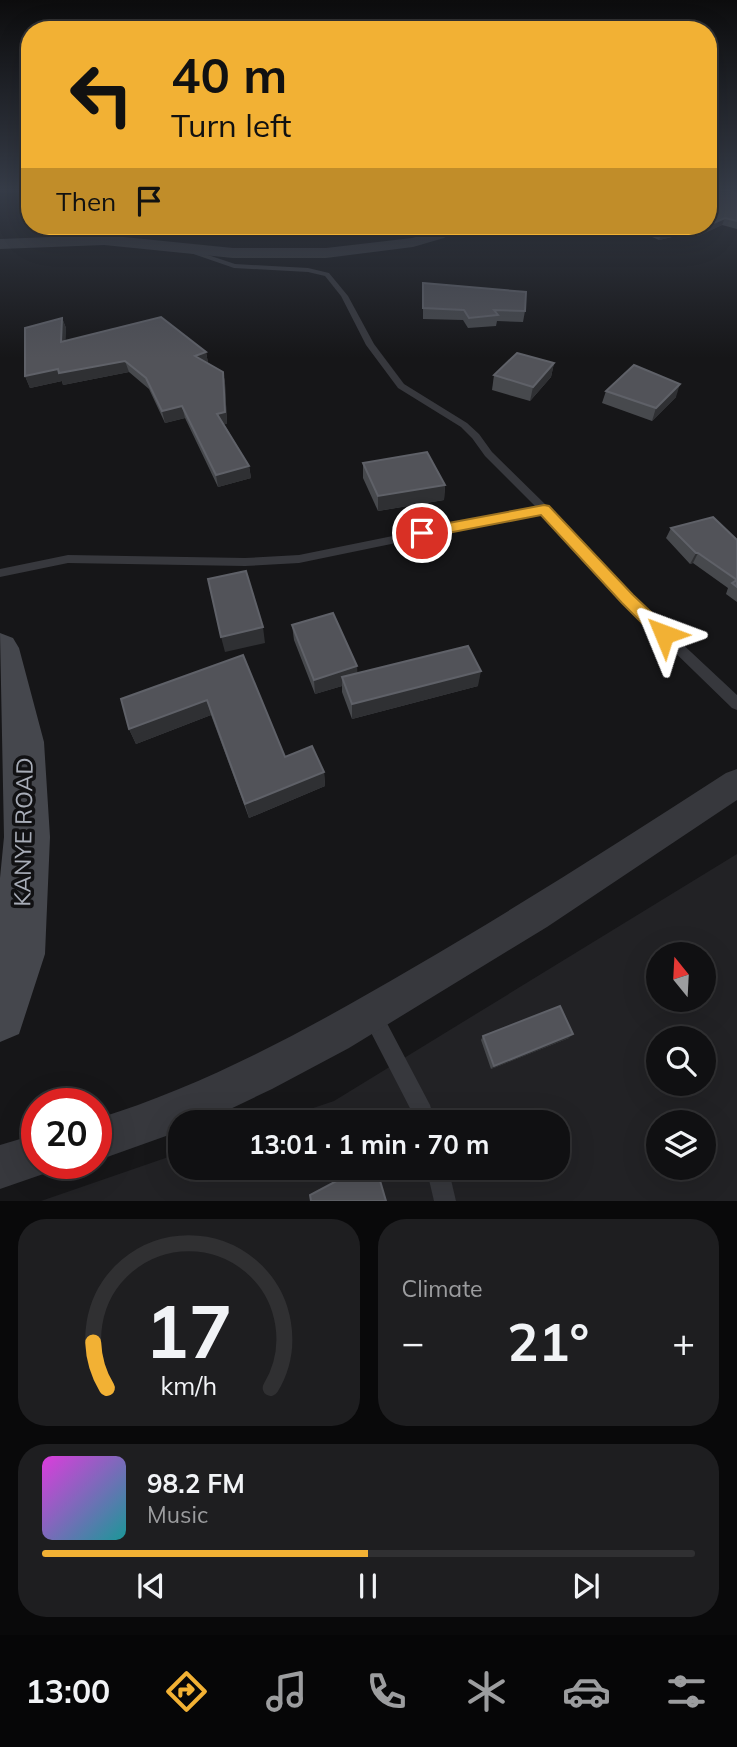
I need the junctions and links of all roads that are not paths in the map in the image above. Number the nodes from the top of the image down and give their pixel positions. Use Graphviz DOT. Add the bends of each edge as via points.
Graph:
graph roads {
  1 [pos="170,246"];
  2 [pos="381,246"];
  3 [pos="178,247"];
  4 [pos="544,509"];
  5 [pos="0,573"];
  6 [pos="0,648"];
  7 [pos="737,704"];
  8 [pos="737,783"];
  9 [pos="371,1014"];
  10 [pos="0,1015"];
  11 [pos="422,1110"];
  12 [pos="112,1135"];
  13 [pos="21,1161"];
  14 [pos="0,1167"];
  15 [pos="440,1180"];
  16 [pos="445,1201"];
  1 -- 3 [label="street"];
  2 -- 3 [label="street" via="327,253 233,253"];
  3 -- 4 [label="lane" via="234,265 327,274 401,386 464,425"];
  4 -- 5 [label="lane" via="299,559 68,559"];
  4 -- 7 [label="lane" via="628,599"];
  6 -- 10 [label="main road, KANYE ROAD" via="23,742 27,837 19,954"];
  8 -- 9 [label="street" via="607,871"];
  9 -- 11 [label="lane"];
  9 -- 12 [label="street" via="303,1054 144,1126"];
  13 -- 14 [label="street"];
  15 -- 16 [label="lane"];
}
